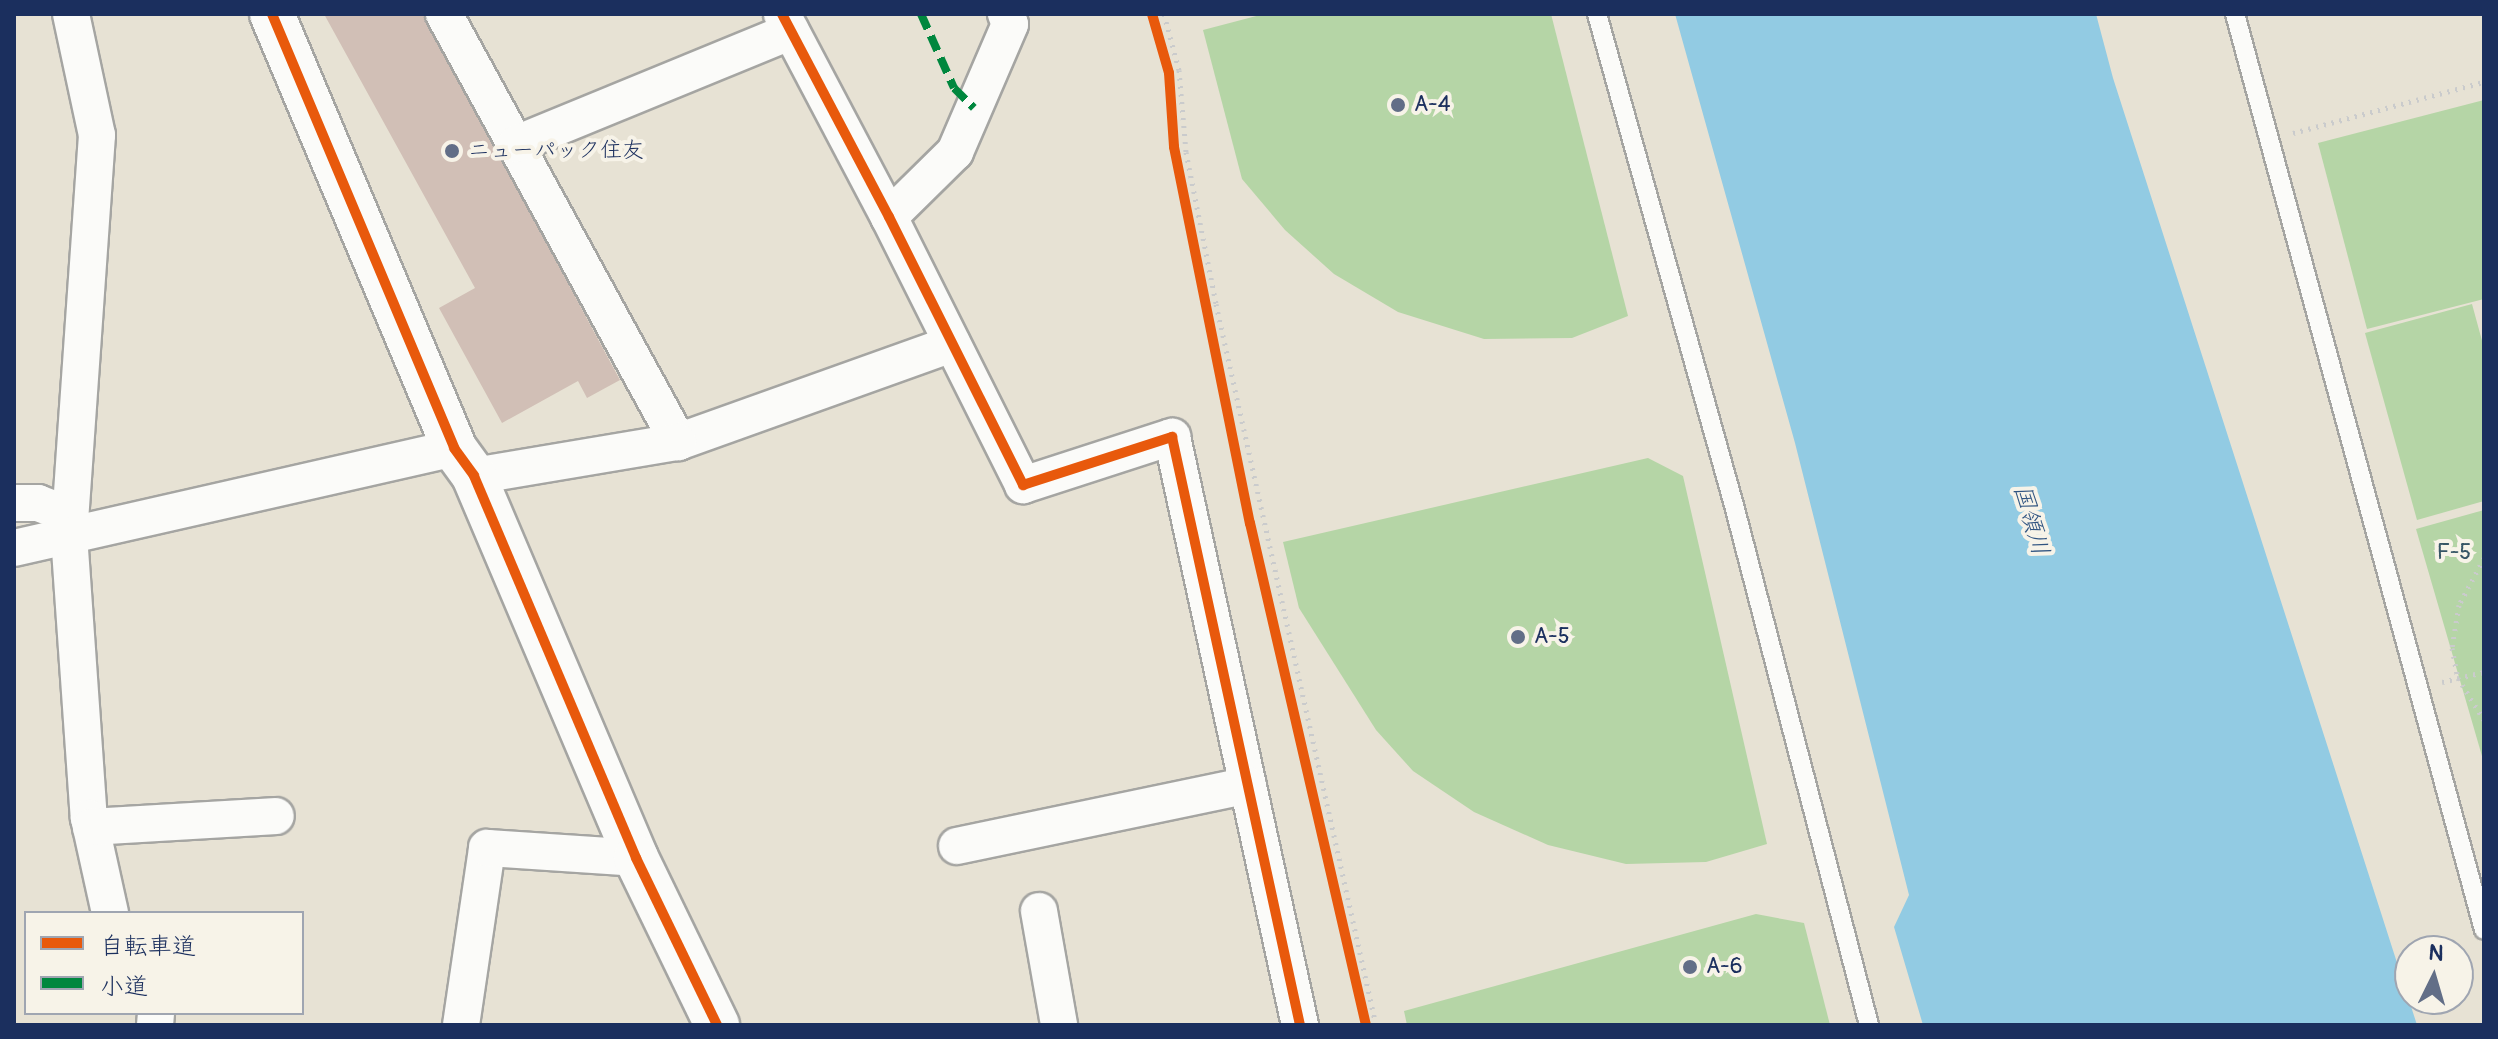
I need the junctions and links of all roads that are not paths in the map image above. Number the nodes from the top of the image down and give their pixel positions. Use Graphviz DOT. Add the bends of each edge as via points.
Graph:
graph roads {
  1 [pos="71,14"];
  2 [pos="272,14"];
  3 [pos="444,14"];
  4 [pos="1006,14"];
  5 [pos="1597,14"];
  6 [pos="2235,14"];
  7 [pos="786,23"];
  8 [pos="516,144"];
  9 [pos="889,217"];
  10 [pos="952,344"];
  11 [pos="678,442"];
  12 [pos="464,462"];
  13 [pos="14,503"];
  14 [pos="70,525"];
  15 [pos="14,548"];
  16 [pos="1248,785"];
  17 [pos="276,816"];
  18 [pos="91,827"];
  19 [pos="957,846"];
  20 [pos="636,858"];
  21 [pos="110,911"];
  22 [pos="1039,911"];
  23 [pos="2484,930"];
  24 [pos="461,1025"];
  25 [pos="717,1025"];
  26 [pos="1059,1025"];
  27 [pos="1300,1025"];
  28 [pos="1869,1025"];
  1 -- 14 [label="street" via="97,135"];
  2 -- 12 [label="street"];
  3 -- 8 [label="street"];
  4 -- 9 [label="street" via="1010,24 955,152"];
  5 -- 28 [label="lane" via="1735,509"];
  6 -- 23 [label="lane"];
  7 -- 8 [label="street"];
  7 -- 9 [label="street"];
  8 -- 11 [label="street"];
  9 -- 10 [label="street"];
  10 -- 11 [label="street"];
  10 -- 16 [label="street" via="1023,485 1172,437"];
  11 -- 12 [label="street"];
  12 -- 14 [label="street"];
  12 -- 20 [label="street"];
  13 -- 14 [label="street" via="38,503"];
  14 -- 15 [label="street"];
  14 -- 18 [label="street"];
  16 -- 19 [label="street"];
  16 -- 27 [label="street"];
  17 -- 18 [label="street"];
  18 -- 21 [label="street"];
  20 -- 24 [label="street" via="487,848"];
  20 -- 25 [label="street"];
  22 -- 26 [label="street"];
}
